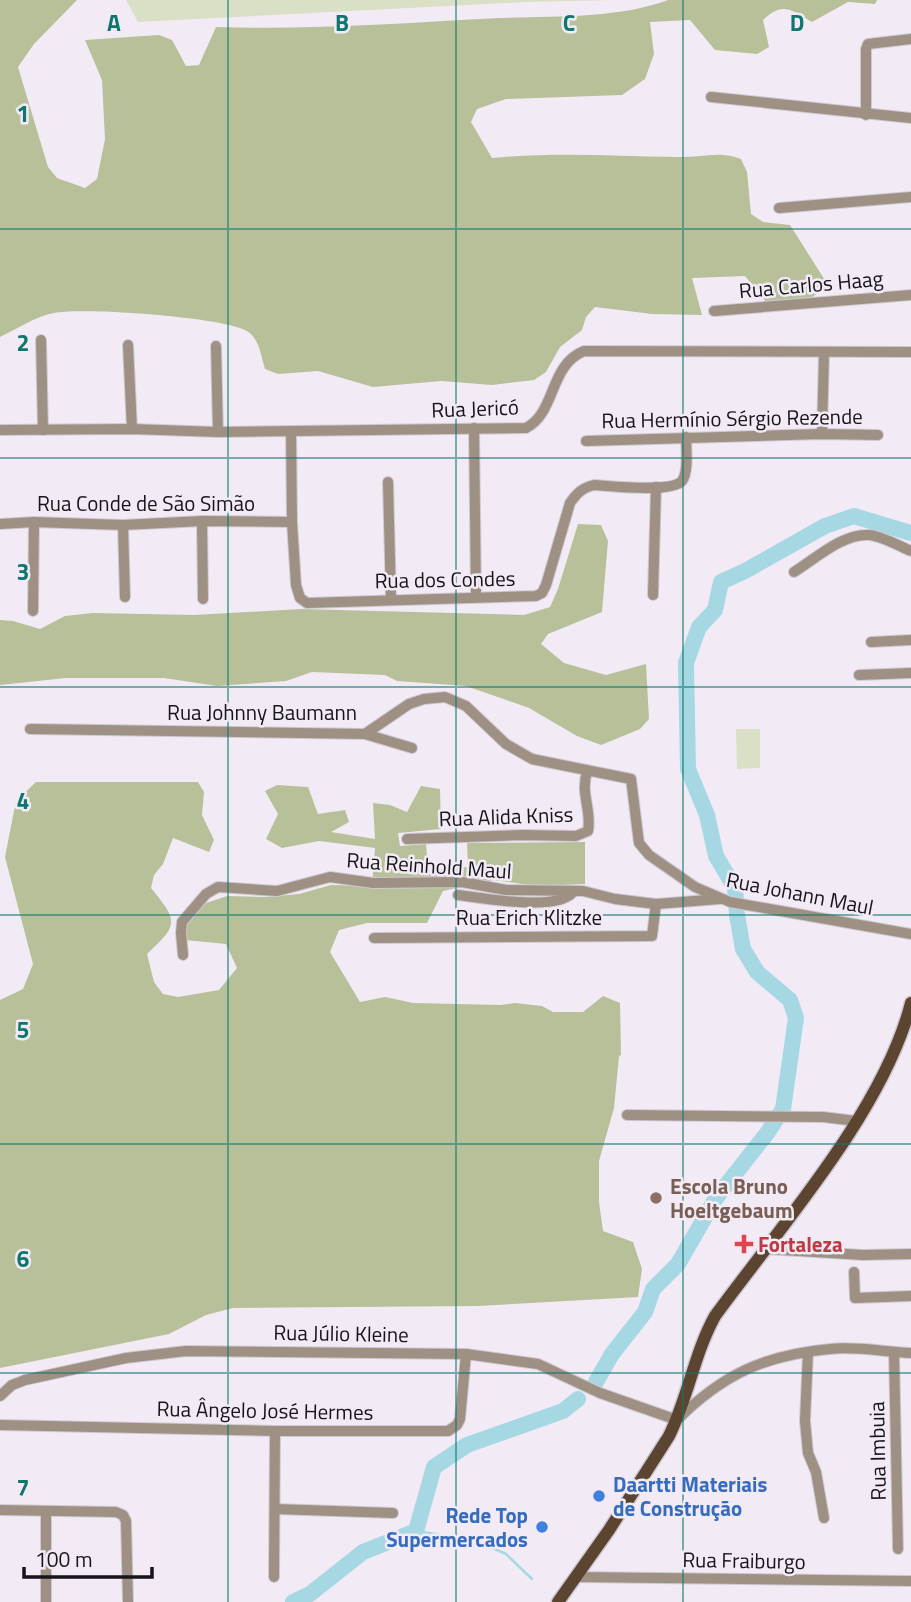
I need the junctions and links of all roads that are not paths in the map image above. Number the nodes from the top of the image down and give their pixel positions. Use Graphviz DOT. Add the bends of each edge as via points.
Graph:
graph roads {
  1 [pos="911,39"];
  2 [pos="711,97"];
  3 [pos="866,115"];
  4 [pos="911,118"];
  5 [pos="911,197"];
  6 [pos="779,208"];
  7 [pos="911,295"];
  8 [pos="714,311"];
  9 [pos="41,340"];
  10 [pos="128,345"];
  11 [pos="216,346"];
  12 [pos="911,352"];
  13 [pos="824,353"];
  14 [pos="474,428"];
  15 [pos="132,429"];
  16 [pos="0,430"];
  17 [pos="43,430"];
  18 [pos="292,431"];
  19 [pos="218,432"];
  20 [pos="822,434"];
  21 [pos="878,435"];
  22 [pos="686,437"];
  23 [pos="586,440"];
  24 [pos="388,482"];
  25 [pos="656,487"];
  26 [pos="34,522"];
  27 [pos="202,522"];
  28 [pos="292,522"];
  29 [pos="0,524"];
  30 [pos="123,525"];
  31 [pos="911,551"];
  32 [pos="794,572"];
  33 [pos="653,595"];
  34 [pos="125,597"];
  35 [pos="476,597"];
  36 [pos="203,599"];
  37 [pos="391,599"];
  38 [pos="33,611"];
  39 [pos="911,640"];
  40 [pos="871,642"];
  41 [pos="911,673"];
  42 [pos="859,675"];
  43 [pos="30,729"];
  44 [pos="365,734"];
  45 [pos="412,748"];
  46 [pos="587,772"];
  47 [pos="407,839"];
  48 [pos="573,892"];
  49 [pos="458,895"];
  50 [pos="726,901"];
  51 [pos="656,904"];
  52 [pos="911,934"];
  53 [pos="374,938"];
  54 [pos="183,955"];
  55 [pos="911,1003"];
  56 [pos="627,1115"];
  57 [pos="856,1121"];
  58 [pos="766,1249"];
  59 [pos="911,1254"];
  60 [pos="854,1272"];
  61 [pos="911,1296"];
  62 [pos="808,1352"];
  63 [pos="894,1352"];
  64 [pos="911,1353"];
  65 [pos="466,1354"];
  66 [pos="0,1396"];
  67 [pos="677,1420"];
  68 [pos="0,1425"];
  69 [pos="275,1431"];
  70 [pos="275,1509"];
  71 [pos="0,1510"];
  72 [pos="46,1512"];
  73 [pos="393,1513"];
  74 [pos="824,1518"];
  75 [pos="898,1549"];
  76 [pos="274,1577"];
  77 [pos="576,1577"];
  78 [pos="911,1581"];
  79 [pos="46,1602"];
  80 [pos="128,1602"];
  81 [pos="558,1602"];
  1 -- 3 [label="street" via="867,44"];
  2 -- 3 [label="street"];
  3 -- 4 [label="street"];
  5 -- 6 [label="street"];
  7 -- 8 [label="street, Rua Carlos Haag"];
  9 -- 17 [label="street"];
  10 -- 15 [label="street"];
  11 -- 19 [label="street"];
  12 -- 13 [label="street, Rua Jericó"];
  13 -- 14 [label="street, Rua Jericó" via="584,351 565,363 533,424 526,428"];
  13 -- 20 [label="street"];
  14 -- 18 [label="street, Rua Jericó"];
  14 -- 35 [label="street"];
  15 -- 17 [label="street, Rua Jericó"];
  15 -- 19 [label="street, Rua Jericó"];
  16 -- 17 [label="street, Rua Jericó"];
  18 -- 19 [label="street, Rua Jericó"];
  18 -- 28 [label="street, Rua dos Condes"];
  20 -- 21 [label="street, Rua Hermínio Sérgio Rezende"];
  20 -- 22 [label="street, Rua Hermínio Sérgio Rezende"];
  22 -- 23 [label="street, Rua Hermínio Sérgio Rezende"];
  22 -- 25 [label="street, Rua dos Condes" via="683,480"];
  24 -- 37 [label="street"];
  25 -- 33 [label="street"];
  25 -- 35 [label="street, Rua dos Condes" via="584,487 570,503 542,593"];
  26 -- 29 [label="street, Rua Conde de São Simão"];
  26 -- 30 [label="street, Rua Conde de São Simão"];
  26 -- 38 [label="street"];
  27 -- 28 [label="street, Rua Conde de São Simão"];
  27 -- 30 [label="street, Rua Conde de São Simão"];
  27 -- 36 [label="street"];
  28 -- 37 [label="street, Rua dos Condes" via="300,598 307,603"];
  30 -- 34 [label="street"];
  31 -- 32 [label="street" via="871,535 857,536"];
  35 -- 37 [label="street, Rua dos Condes"];
  39 -- 40 [label="street"];
  41 -- 42 [label="street"];
  43 -- 44 [label="street, Rua Johnny Baumann"];
  44 -- 45 [label="street"];
  44 -- 46 [label="street, Rua Johnny Baumann" via="409,704 446,697 467,706 506,744 531,759"];
  46 -- 47 [label="street, Rua Alida Kniss" via="583,785 590,823 588,831 576,836"];
  46 -- 50 [label="street, Rua Johann Maul" via="631,779 643,850 695,887"];
  48 -- 49 [label="street" via="565,899 536,902"];
  48 -- 51 [label="street, Rua Reinhold Maul"];
  48 -- 54 [label="street, Rua Reinhold Maul" via="330,877 277,891 218,887 182,922"];
  50 -- 51 [label="street, Rua Reinhold Maul"];
  50 -- 52 [label="street, Rua Johann Maul"];
  51 -- 53 [label="street, Rua Erich Klitzke" via="652,936"];
  55 -- 57 [label="main road" via="886,1066"];
  56 -- 57 [label="street"];
  57 -- 58 [label="main road"];
  58 -- 59 [label="street"];
  58 -- 67 [label="main road" via="705,1334"];
  60 -- 61 [label="street" via="855,1298"];
  62 -- 63 [label="street" via="832,1348"];
  62 -- 67 [label="street" via="743,1369 704,1394"];
  62 -- 74 [label="street" via="808,1454"];
  63 -- 64 [label="street"];
  63 -- 75 [label="street, Rua Imbuia"];
  65 -- 66 [label="street, Rua Júlio Kleine" via="186,1351 127,1358 25,1380"];
  65 -- 67 [label="street, Rua Júlio Kleine" via="538,1364 600,1393"];
  65 -- 69 [label="street, Rua Ângelo José Hermes" via="460,1419 447,1431"];
  67 -- 77 [label="main road"];
  68 -- 69 [label="street, Rua Ângelo José Hermes"];
  69 -- 70 [label="street"];
  70 -- 73 [label="street"];
  70 -- 76 [label="street"];
  71 -- 72 [label="street"];
  72 -- 79 [label="street"];
  72 -- 80 [label="street" via="123,1515"];
  77 -- 78 [label="street, Rua Fraiburgo"];
  77 -- 81 [label="main road"];
}
